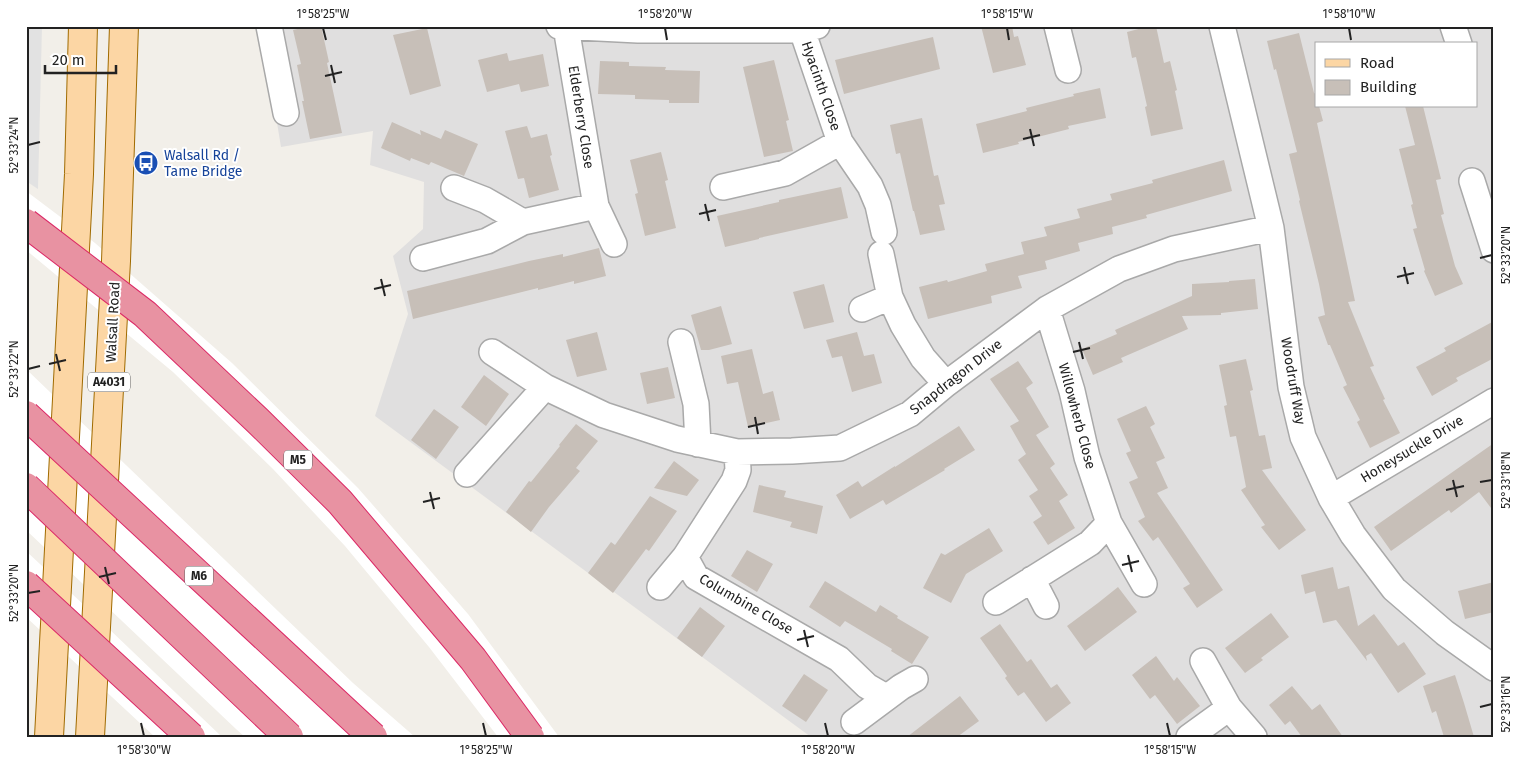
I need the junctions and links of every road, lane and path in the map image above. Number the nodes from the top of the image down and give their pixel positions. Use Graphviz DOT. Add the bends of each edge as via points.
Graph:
graph roads {
  1 [pos="83,26"];
  2 [pos="124,26"];
  3 [pos="1057,26"];
  4 [pos="1222,26"];
  5 [pos="1453,26"];
  6 [pos="269,27"];
  7 [pos="562,27"];
  8 [pos="708,28"];
  9 [pos="809,28"];
  10 [pos="1458,42"];
  11 [pos="1068,70"];
  12 [pos="286,113"];
  13 [pos="840,142"];
  14 [pos="1472,182"];
  15 [pos="723,187"];
  16 [pos="454,188"];
  17 [pos="596,206"];
  18 [pos="523,222"];
  19 [pos="26,223"];
  20 [pos="1271,228"];
  21 [pos="1491,235"];
  22 [pos="614,244"];
  23 [pos="422,258"];
  24 [pos="890,297"];
  25 [pos="1047,309"];
  26 [pos="862,310"];
  27 [pos="681,342"];
  28 [pos="492,352"];
  29 [pos="946,384"];
  30 [pos="545,387"];
  31 [pos="1494,401"];
  32 [pos="26,415"];
  33 [pos="698,444"];
  34 [pos="737,452"];
  35 [pos="467,474"];
  36 [pos="26,487"];
  37 [pos="1331,498"];
  38 [pos="1109,523"];
  39 [pos="685,557"];
  40 [pos="1032,579"];
  41 [pos="1144,584"];
  42 [pos="26,586"];
  43 [pos="660,588"];
  44 [pos="996,602"];
  45 [pos="1046,606"];
  46 [pos="1203,661"];
  47 [pos="1494,668"];
  48 [pos="915,679"];
  49 [pos="886,697"];
  50 [pos="1229,708"];
  51 [pos="854,722"];
  52 [pos="49,737"];
  53 [pos="90,737"];
  54 [pos="191,737"];
  55 [pos="289,737"];
  56 [pos="373,737"];
  57 [pos="530,737"];
  58 [pos="1189,737"];
  59 [pos="1254,737"];
  1 -- 52 [label="main road, A4031"];
  2 -- 53 [label="main road, Walsall Road / A4031" via="116,261"];
  3 -- 11 [label="street"];
  4 -- 20 [label="street, Woodruff Way"];
  5 -- 10 [label="street"];
  6 -- 12 [label="street"];
  7 -- 8 [label="street"];
  7 -- 17 [label="street, Elderberry Close"];
  8 -- 9 [label="street"];
  9 -- 13 [label="street, Hyacinth Close"];
  13 -- 15 [label="street, Hyacinth Close" via="785,173"];
  13 -- 24 [label="street, Hyacinth Close" via="875,198"];
  14 -- 21 [label="street"];
  16 -- 18 [label="street" via="485,200"];
  17 -- 18 [label="street"];
  17 -- 22 [label="street, Elderberry Close"];
  18 -- 23 [label="street" via="487,241"];
  19 -- 57 [label="highway, M5, bridge" via="145,314 340,502 473,659"];
  20 -- 25 [label="street, Snapdragon Drive" via="1174,250 1119,269"];
  20 -- 37 [label="street, Woodruff Way" via="1291,387 1303,437"];
  24 -- 26 [label="street"];
  24 -- 29 [label="street, Hyacinth Close" via="923,358"];
  25 -- 29 [label="street, Snapdragon Drive"];
  25 -- 38 [label="street, Willowherb Close" via="1072,391 1087,457"];
  27 -- 33 [label="street" via="696,404"];
  28 -- 30 [label="street, Snapdragon Drive"];
  29 -- 34 [label="street, Snapdragon Drive" via="910,414 840,448"];
  30 -- 33 [label="street, Snapdragon Drive" via="604,415"];
  30 -- 35 [label="street"];
  31 -- 37 [label="street, Honeysuckle Drive"];
  32 -- 56 [label="highway, M6, bridge"];
  33 -- 34 [label="street, Snapdragon Drive"];
  34 -- 39 [label="street" via="738,470 734,481"];
  36 -- 55 [label="highway, bridge"];
  37 -- 47 [label="street, Woodruff Way" via="1353,535 1394,589 1445,633"];
  38 -- 40 [label="street" via="1090,543"];
  38 -- 41 [label="street, Willowherb Close"];
  39 -- 43 [label="street"];
  39 -- 49 [label="street, Columbine Close" via="696,577 839,659 867,686"];
  40 -- 44 [label="street"];
  40 -- 45 [label="street"];
  42 -- 54 [label="highway, bridge"];
  46 -- 50 [label="street"];
  48 -- 49 [label="street"];
  49 -- 51 [label="street"];
  50 -- 58 [label="street"];
  50 -- 59 [label="street"];
}
